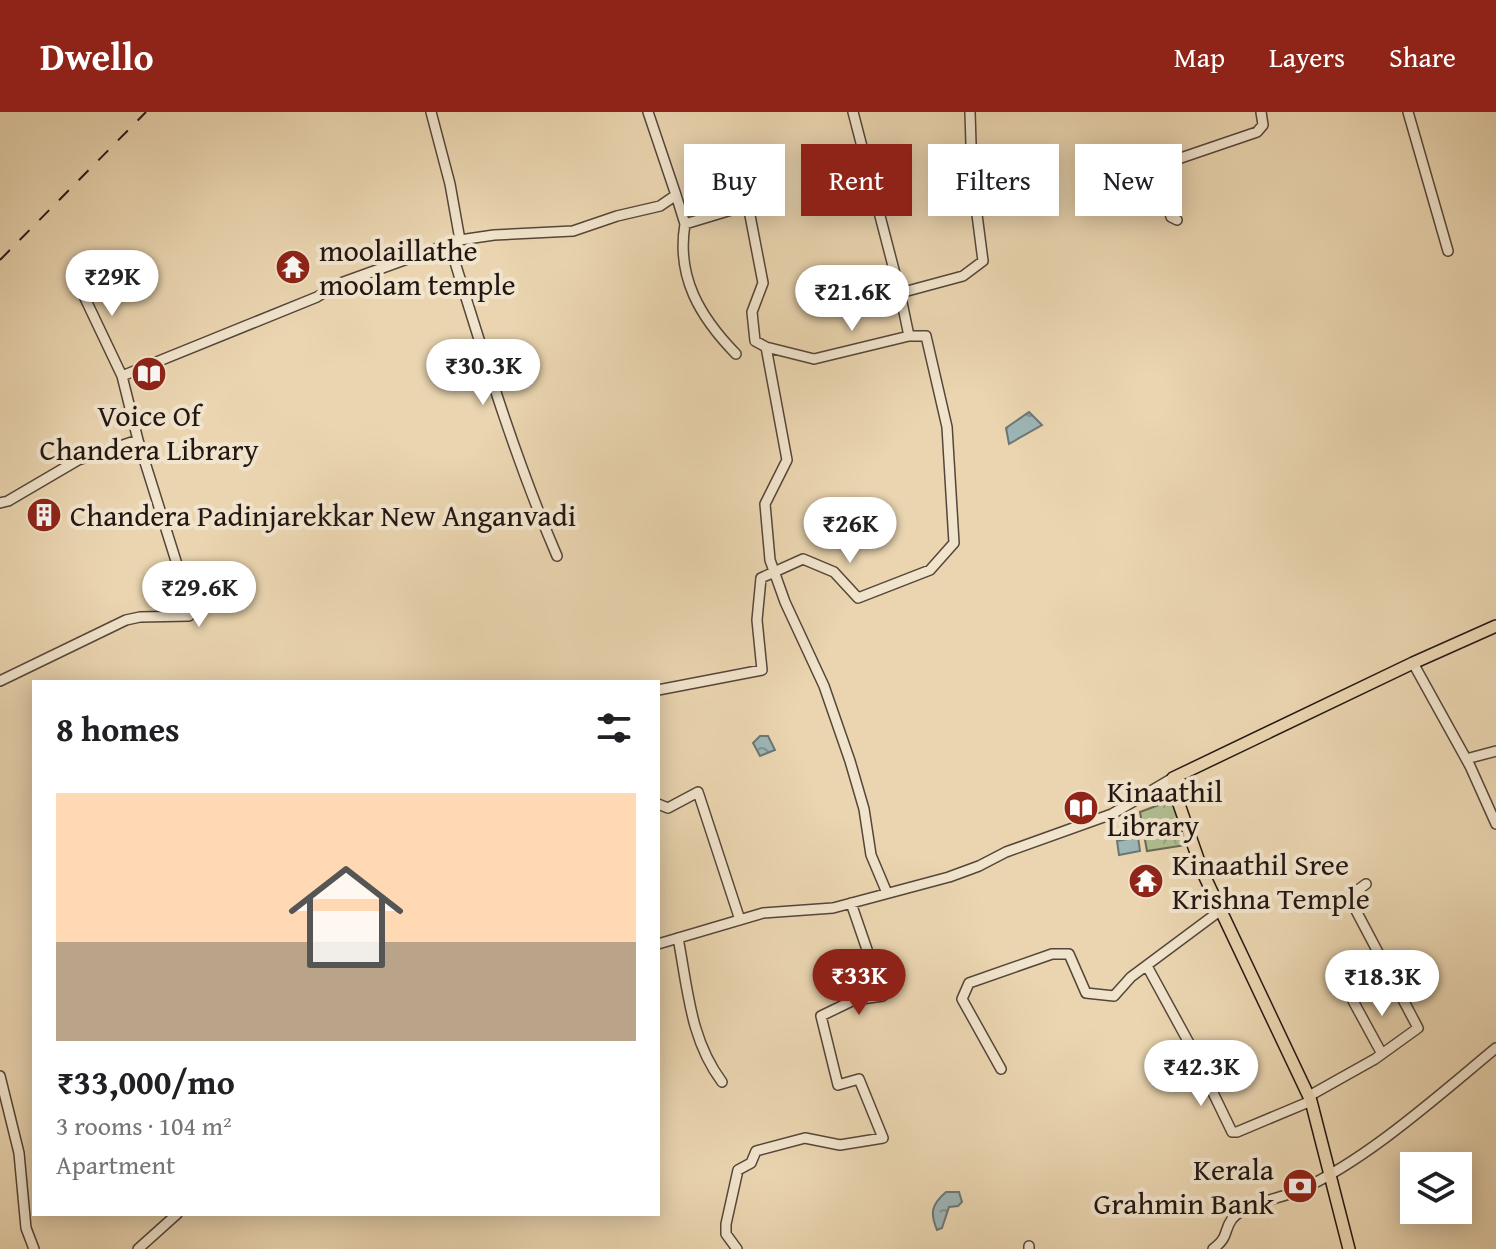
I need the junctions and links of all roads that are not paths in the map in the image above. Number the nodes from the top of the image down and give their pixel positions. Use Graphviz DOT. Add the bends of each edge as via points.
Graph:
graph roads {
  1 [pos="431,112"];
  2 [pos="648,112"];
  3 [pos="853,112"];
  4 [pos="970,112"];
  5 [pos="1261,112"];
  6 [pos="1408,112"];
  7 [pos="676,195"];
  8 [pos="1177,220"];
  9 [pos="685,224"];
  10 [pos="460,240"];
  11 [pos="449,243"];
  12 [pos="1448,251"];
  13 [pos="73,273"];
  14 [pos="900,293"];
  15 [pos="909,336"];
  16 [pos="766,347"];
  17 [pos="736,354"];
  18 [pos="122,376"];
  19 [pos="138,440"];
  20 [pos="0,503"];
  21 [pos="557,556"];
  22 [pos="775,572"];
  23 [pos="1496,626"];
  24 [pos="1413,663"];
  25 [pos="0,681"];
  26 [pos="660,690"];
  27 [pos="1496,751"];
  28 [pos="1466,759"];
  29 [pos="1173,778"];
  30 [pos="660,805"];
  31 [pos="1496,824"];
  32 [pos="1366,884"];
  33 [pos="887,893"];
  34 [pos="851,903"];
  35 [pos="1221,910"];
  36 [pos="740,920"];
  37 [pos="678,938"];
  38 [pos="660,943"];
  39 [pos="1147,966"];
  40 [pos="1352,999"];
  41 [pos="1496,1048"];
  42 [pos="1382,1054"];
  43 [pos="1001,1069"];
  44 [pos="0,1076"];
  45 [pos="722,1082"];
  46 [pos="1310,1098"];
  47 [pos="1329,1174"];
  48 [pos="175,1216"];
  49 [pos="34,1249"];
  50 [pos="138,1249"];
  51 [pos="737,1249"];
  52 [pos="1213,1249"];
  53 [pos="1349,1249"];
  1 -- 10 [label="street"];
  2 -- 7 [label="street"];
  3 -- 14 [label="street"];
  4 -- 14 [label="street" via="983,261 963,276"];
  5 -- 8 [label="street" via="1263,125 1257,132 1166,163 1167,200 1171,217"];
  6 -- 12 [label="street"];
  7 -- 9 [label="street"];
  7 -- 10 [label="street" via="660,206 573,231"];
  9 -- 16 [label="street" via="748,205 763,283 752,312 755,341"];
  9 -- 17 [label="street" via="682,254 689,283 710,326"];
  10 -- 11 [label="street"];
  11 -- 18 [label="street"];
  11 -- 21 [label="street" via="488,371"];
  13 -- 18 [label="street"];
  14 -- 15 [label="street"];
  15 -- 16 [label="street" via="814,359"];
  15 -- 22 [label="street" via="926,336 947,427 954,543 930,570 858,598 834,572 803,559"];
  16 -- 22 [label="street" via="787,460 765,504"];
  18 -- 19 [label="street"];
  19 -- 20 [label="street" via="78,460"];
  19 -- 25 [label="street" via="192,612 126,620"];
  22 -- 26 [label="street" via="761,578 757,620 762,670"];
  22 -- 33 [label="street" via="824,686 864,809 871,855"];
  23 -- 24 [label="main road"];
  24 -- 28 [label="street"];
  24 -- 29 [label="main road"];
  27 -- 28 [label="street"];
  28 -- 31 [label="street"];
  29 -- 33 [label="street" via="1112,814 979,866"];
  29 -- 35 [label="main road" via="1203,873"];
  30 -- 36 [label="street" via="668,808 698,792"];
  32 -- 42 [label="street" via="1351,895 1352,903 1418,1028"];
  33 -- 34 [label="street"];
  34 -- 36 [label="street"];
  34 -- 51 [label="street" via="883,996 854,1000 821,1016 838,1085 859,1079 883,1138 840,1145 805,1138 756,1151 751,1163 738,1170 728,1210 726,1234"];
  35 -- 39 [label="street"];
  35 -- 46 [label="main road"];
  36 -- 37 [label="street"];
  37 -- 38 [label="street"];
  37 -- 45 [label="street" via="690,1015 704,1057"];
  39 -- 43 [label="street" via="1114,996 1086,993 1069,954 1052,954 969,983 962,999"];
  39 -- 46 [label="street" via="1232,1132 1295,1109"];
  40 -- 42 [label="street"];
  41 -- 47 [label="street"];
  42 -- 46 [label="street"];
  44 -- 49 [label="street"];
  46 -- 47 [label="main road"];
  47 -- 52 [label="street" via="1233,1218 1225,1240"];
  47 -- 53 [label="main road"];
  48 -- 50 [label="street"];
}
